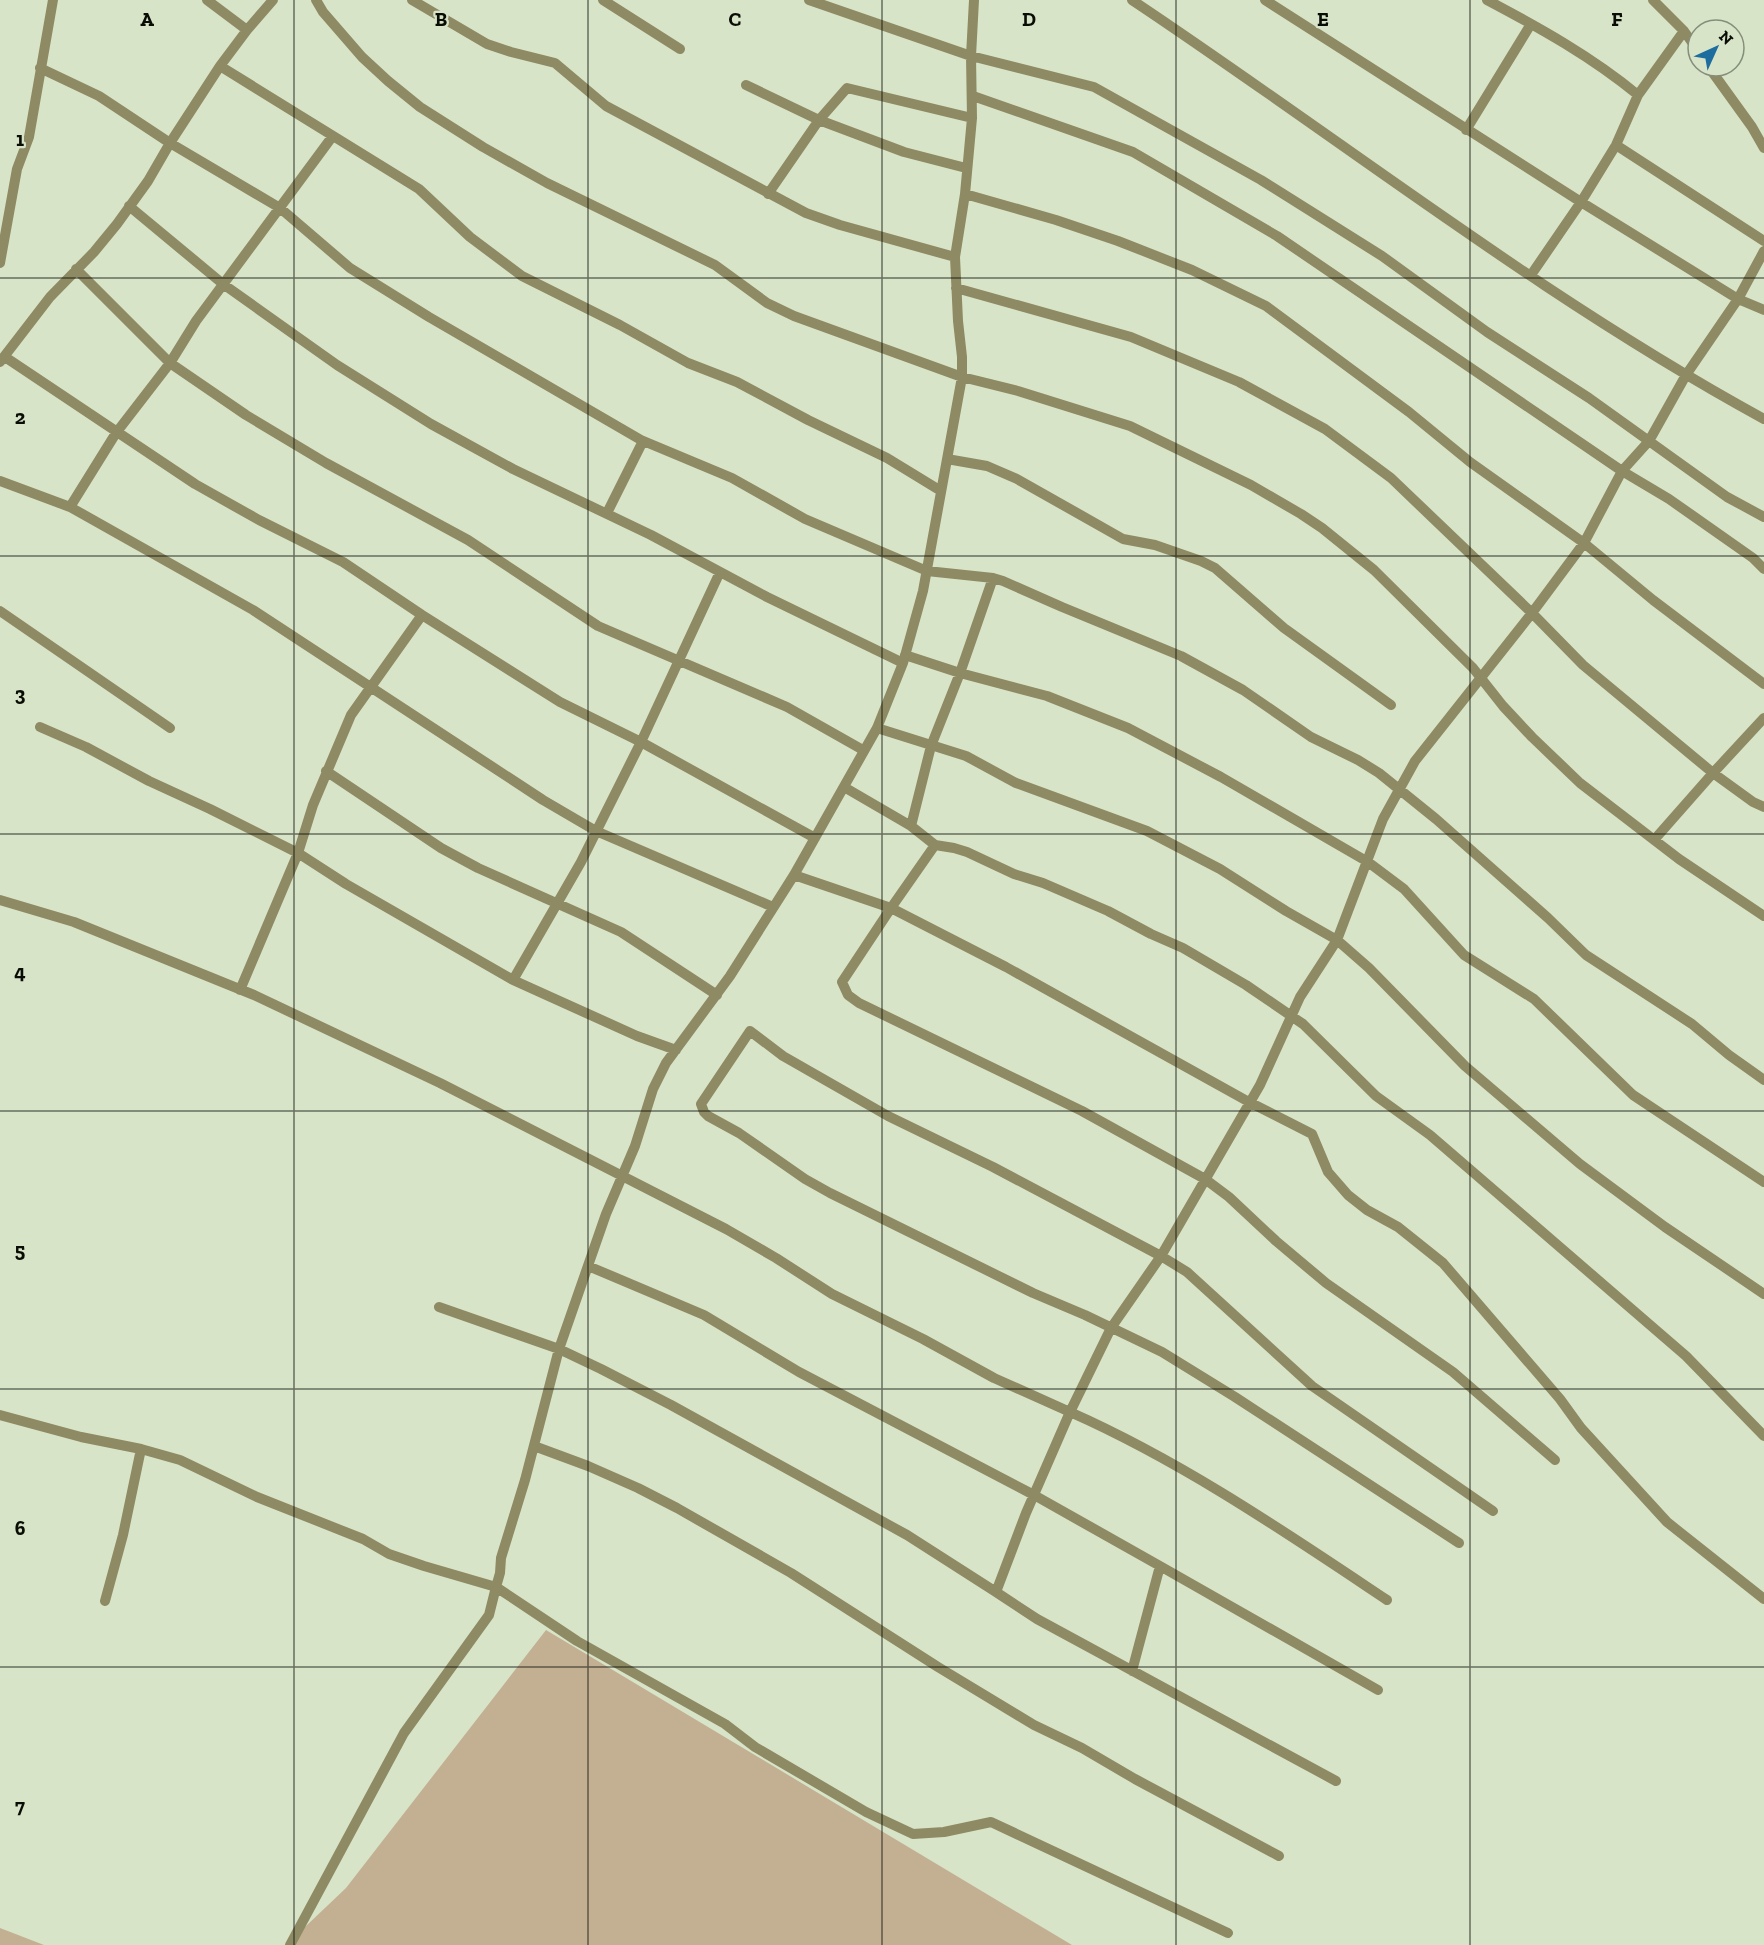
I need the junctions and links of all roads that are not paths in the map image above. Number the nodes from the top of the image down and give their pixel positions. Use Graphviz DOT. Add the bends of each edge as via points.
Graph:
graph roads {
  1 [pos="52,0"];
  2 [pos="207,0"];
  3 [pos="273,0"];
  4 [pos="316,0"];
  5 [pos="412,0"];
  6 [pos="603,0"];
  7 [pos="808,0"];
  8 [pos="974,0"];
  9 [pos="1132,0"];
  10 [pos="1265,0"];
  11 [pos="1487,0"];
  12 [pos="1653,0"];
  13 [pos="1532,24"];
  14 [pos="247,30"];
  15 [pos="1684,31"];
  16 [pos="1686,34"];
  17 [pos="680,49"];
  18 [pos="971,56"];
  19 [pos="220,66"];
  20 [pos="40,68"];
  21 [pos="1717,78"];
  22 [pos="746,85"];
  23 [pos="1638,95"];
  24 [pos="973,96"];
  25 [pos="972,118"];
  26 [pos="819,120"];
  27 [pos="1466,130"];
  28 [pos="332,137"];
  29 [pos="170,143"];
  30 [pos="1616,145"];
  31 [pos="1764,148"];
  32 [pos="966,168"];
  33 [pos="768,194"];
  34 [pos="965,194"];
  35 [pos="1581,202"];
  36 [pos="129,206"];
  37 [pos="279,207"];
  38 [pos="1764,242"];
  39 [pos="1764,251"];
  40 [pos="955,256"];
  41 [pos="0,263"];
  42 [pos="76,269"];
  43 [pos="1531,275"];
  44 [pos="223,284"];
  45 [pos="956,288"];
  46 [pos="1738,299"];
  47 [pos="1764,310"];
  48 [pos="2,360"];
  49 [pos="170,363"];
  50 [pos="1686,375"];
  51 [pos="962,377"];
  52 [pos="1764,419"];
  53 [pos="116,433"];
  54 [pos="643,441"];
  55 [pos="1649,441"];
  56 [pos="947,459"];
  57 [pos="1622,471"];
  58 [pos="0,481"];
  59 [pos="940,490"];
  60 [pos="70,507"];
  61 [pos="607,513"];
  62 [pos="1764,517"];
  63 [pos="1584,543"];
  64 [pos="1764,569"];
  65 [pos="927,571"];
  66 [pos="720,572"];
  67 [pos="993,578"];
  68 [pos="0,611"];
  69 [pos="1532,613"];
  70 [pos="422,615"];
  71 [pos="679,659"];
  72 [pos="904,659"];
  73 [pos="960,673"];
  74 [pos="1480,676"];
  75 [pos="1764,684"];
  76 [pos="371,686"];
  77 [pos="1391,705"];
  78 [pos="1764,718"];
  79 [pos="40,727"];
  80 [pos="171,728"];
  81 [pos="877,728"];
  82 [pos="641,742"];
  83 [pos="932,746"];
  84 [pos="863,750"];
  85 [pos="326,771"];
  86 [pos="1713,773"];
  87 [pos="844,787"];
  88 [pos="1400,788"];
  89 [pos="1764,807"];
  90 [pos="911,826"];
  91 [pos="596,831"];
  92 [pos="815,838"];
  93 [pos="1654,840"];
  94 [pos="935,845"];
  95 [pos="298,853"];
  96 [pos="1368,862"];
  97 [pos="794,875"];
  98 [pos="0,900"];
  99 [pos="558,905"];
  100 [pos="773,907"];
  101 [pos="891,908"];
  102 [pos="1764,916"];
  103 [pos="1337,940"];
  104 [pos="513,980"];
  105 [pos="240,990"];
  106 [pos="717,994"];
  107 [pos="1290,1016"];
  108 [pos="676,1050"];
  109 [pos="1764,1080"];
  110 [pos="1249,1102"];
  111 [pos="622,1176"];
  112 [pos="1204,1179"];
  113 [pos="1764,1182"];
  114 [pos="1161,1256"];
  115 [pos="588,1266"];
  116 [pos="1764,1294"];
  117 [pos="439,1307"];
  118 [pos="1111,1328"];
  119 [pos="560,1349"];
  120 [pos="1070,1412"];
  121 [pos="0,1415"];
  122 [pos="1764,1436"];
  123 [pos="534,1446"];
  124 [pos="141,1449"];
  125 [pos="1554,1460"];
  126 [pos="1034,1495"];
  127 [pos="1493,1510"];
  128 [pos="1459,1543"];
  129 [pos="1160,1566"];
  130 [pos="495,1587"];
  131 [pos="996,1592"];
  132 [pos="1764,1599"];
  133 [pos="1387,1600"];
  134 [pos="105,1601"];
  135 [pos="1132,1671"];
  136 [pos="1378,1690"];
  137 [pos="1336,1781"];
  138 [pos="1279,1856"];
  139 [pos="1228,1933"];
  140 [pos="290,1945"];
  1 -- 20 [label="street"];
  2 -- 14 [label="street"];
  3 -- 14 [label="street"];
  4 -- 51 [label="street" via="362,57 388,81 420,107 483,147 547,183 715,265 767,303 794,316"];
  5 -- 33 [label="street" via="487,44 555,63 606,106"];
  6 -- 17 [label="street"];
  7 -- 18 [label="street"];
  8 -- 18 [label="street"];
  9 -- 43 [label="street"];
  10 -- 27 [label="street"];
  11 -- 13 [label="street"];
  12 -- 15 [label="street"];
  13 -- 23 [label="street" via="1611,72"];
  13 -- 27 [label="street"];
  14 -- 19 [label="street"];
  15 -- 16 [label="street"];
  15 -- 23 [label="street"];
  18 -- 24 [label="street"];
  18 -- 55 [label="street" via="1094,87 1261,180 1382,256"];
  19 -- 28 [label="street"];
  19 -- 29 [label="street"];
  20 -- 29 [label="street" via="99,96"];
  20 -- 41 [label="street"];
  21 -- 31 [label="street"];
  22 -- 26 [label="street"];
  23 -- 30 [label="street"];
  24 -- 25 [label="street"];
  24 -- 57 [label="street" via="1133,152 1277,236"];
  25 -- 26 [label="street" via="847,88"];
  25 -- 32 [label="street"];
  26 -- 32 [label="street" via="904,152"];
  26 -- 33 [label="street"];
  27 -- 35 [label="street"];
  28 -- 37 [label="street"];
  28 -- 59 [label="street" via="419,189 470,237 522,276 688,363 737,382 887,458"];
  29 -- 36 [label="street"];
  29 -- 37 [label="street"];
  30 -- 35 [label="street"];
  30 -- 38 [label="street"];
  32 -- 34 [label="street"];
  33 -- 40 [label="street" via="840,225"];
  34 -- 40 [label="street"];
  34 -- 63 [label="street" via="1118,241 1192,270 1266,306 1470,462"];
  35 -- 43 [label="street"];
  35 -- 46 [label="street"];
  36 -- 42 [label="street"];
  36 -- 44 [label="street"];
  37 -- 44 [label="street"];
  37 -- 54 [label="street" via="350,268"];
  39 -- 46 [label="street"];
  40 -- 45 [label="street"];
  42 -- 48 [label="street"];
  42 -- 49 [label="street"];
  43 -- 50 [label="street"];
  44 -- 49 [label="street"];
  44 -- 61 [label="street" via="337,365 431,424 513,469"];
  45 -- 51 [label="street"];
  45 -- 69 [label="street" via="1131,337 1239,382 1326,429 1391,478"];
  46 -- 47 [label="street"];
  46 -- 50 [label="street"];
  48 -- 53 [label="street" via="79,405"];
  49 -- 53 [label="street"];
  49 -- 71 [label="street" via="326,463 468,540 598,626"];
  50 -- 52 [label="street"];
  50 -- 55 [label="street"];
  51 -- 56 [label="street"];
  51 -- 74 [label="street" via="1018,390 1130,426 1251,485 1322,528 1374,570"];
  53 -- 60 [label="street"];
  53 -- 70 [label="street" via="258,520 344,562"];
  54 -- 61 [label="street"];
  54 -- 65 [label="street" via="732,478 805,519"];
  55 -- 57 [label="street"];
  55 -- 62 [label="street" via="1727,497"];
  56 -- 59 [label="street"];
  56 -- 77 [label="street" via="1000,471 1123,538 1155,545 1215,568 1284,628"];
  57 -- 63 [label="street"];
  57 -- 64 [label="street" via="1669,499"];
  58 -- 60 [label="street"];
  59 -- 65 [label="street"];
  60 -- 76 [label="street" via="253,610"];
  61 -- 66 [label="street"];
  63 -- 69 [label="street"];
  63 -- 75 [label="street"];
  65 -- 67 [label="street"];
  65 -- 72 [label="street"];
  66 -- 71 [label="street"];
  66 -- 72 [label="street"];
  67 -- 73 [label="street"];
  67 -- 88 [label="street" via="1142,638 1211,671 1311,737 1358,760"];
  68 -- 80 [label="street"];
  69 -- 74 [label="street"];
  69 -- 86 [label="street" via="1583,665"];
  70 -- 76 [label="street"];
  70 -- 82 [label="street" via="560,702"];
  71 -- 82 [label="street"];
  71 -- 84 [label="street" via="788,706"];
  72 -- 73 [label="street"];
  72 -- 81 [label="street"];
  73 -- 83 [label="street"];
  73 -- 96 [label="street" via="1047,696 1128,728"];
  74 -- 88 [label="street" via="1415,761"];
  74 -- 93 [label="street" via="1532,737 1580,783"];
  76 -- 85 [label="street" via="351,716"];
  76 -- 91 [label="street"];
  78 -- 86 [label="street"];
  79 -- 95 [label="street"];
  81 -- 83 [label="street"];
  81 -- 84 [label="street"];
  82 -- 91 [label="street"];
  82 -- 92 [label="street"];
  83 -- 90 [label="street"];
  83 -- 103 [label="street" via="966,756 1016,783 1147,831 1220,869"];
  84 -- 87 [label="street"];
  85 -- 95 [label="street"];
  85 -- 99 [label="street" via="441,848"];
  86 -- 89 [label="street"];
  86 -- 93 [label="street"];
  87 -- 90 [label="street"];
  87 -- 92 [label="street"];
  88 -- 96 [label="street" via="1383,819"];
  88 -- 109 [label="street" via="1586,955 1692,1024"];
  90 -- 94 [label="street"];
  91 -- 99 [label="street"];
  91 -- 100 [label="street"];
  92 -- 97 [label="street"];
  93 -- 102 [label="street"];
  94 -- 101 [label="street"];
  94 -- 107 [label="street" via="967,852 1108,911 1216,966"];
  95 -- 104 [label="street"];
  95 -- 105 [label="street"];
  96 -- 103 [label="street"];
  96 -- 113 [label="street" via="1404,889 1464,955 1534,999 1633,1095"];
  97 -- 100 [label="street"];
  97 -- 101 [label="street"];
  98 -- 105 [label="street" via="74,922"];
  99 -- 104 [label="street"];
  99 -- 106 [label="street" via="621,932"];
  100 -- 106 [label="street"];
  101 -- 110 [label="street"];
  101 -- 112 [label="street" via="842,982 848,995 1082,1111"];
  103 -- 107 [label="street"];
  103 -- 116 [label="street" via="1465,1066 1580,1164"];
  104 -- 108 [label="street"];
  105 -- 111 [label="street" via="440,1083"];
  106 -- 108 [label="street"];
  107 -- 110 [label="street"];
  107 -- 122 [label="street" via="1316,1034 1376,1096 1430,1136 1686,1356"];
  108 -- 111 [label="street" via="653,1089"];
  110 -- 112 [label="street"];
  110 -- 132 [label="street" via="1314,1136 1329,1172 1348,1195 1398,1227 1443,1263 1581,1428 1667,1522"];
  111 -- 115 [label="street"];
  111 -- 120 [label="street" via="726,1229 832,1294 994,1378"];
  112 -- 114 [label="street"];
  112 -- 125 [label="street" via="1326,1283 1453,1372"];
  114 -- 118 [label="street"];
  114 -- 118 [label="street" via="888,1116 783,1056 750,1031 701,1104 708,1116 739,1132 830,1193"];
  114 -- 127 [label="street" via="1187,1272 1312,1386"];
  115 -- 119 [label="street"];
  115 -- 126 [label="street" via="704,1315 799,1372"];
  117 -- 119 [label="street"];
  118 -- 120 [label="street"];
  118 -- 128 [label="street" via="1162,1352 1235,1397"];
  119 -- 123 [label="street"];
  119 -- 131 [label="street" via="671,1405 907,1535"];
  120 -- 126 [label="street"];
  120 -- 133 [label="street" via="1131,1440 1210,1485"];
  121 -- 124 [label="street"];
  123 -- 130 [label="street"];
  123 -- 138 [label="street" via="588,1466 677,1508 790,1573 1034,1725"];
  124 -- 130 [label="street" via="180,1460 258,1497 355,1535 390,1554"];
  124 -- 134 [label="street"];
  126 -- 129 [label="street"];
  126 -- 131 [label="street"];
  129 -- 135 [label="street"];
  129 -- 136 [label="street"];
  130 -- 139 [label="street" via="577,1641 725,1724 755,1747 866,1812 913,1834 991,1822"];
  130 -- 140 [label="street" via="489,1615 404,1733"];
  131 -- 135 [label="street" via="1036,1619"];
  135 -- 137 [label="street"];
}
